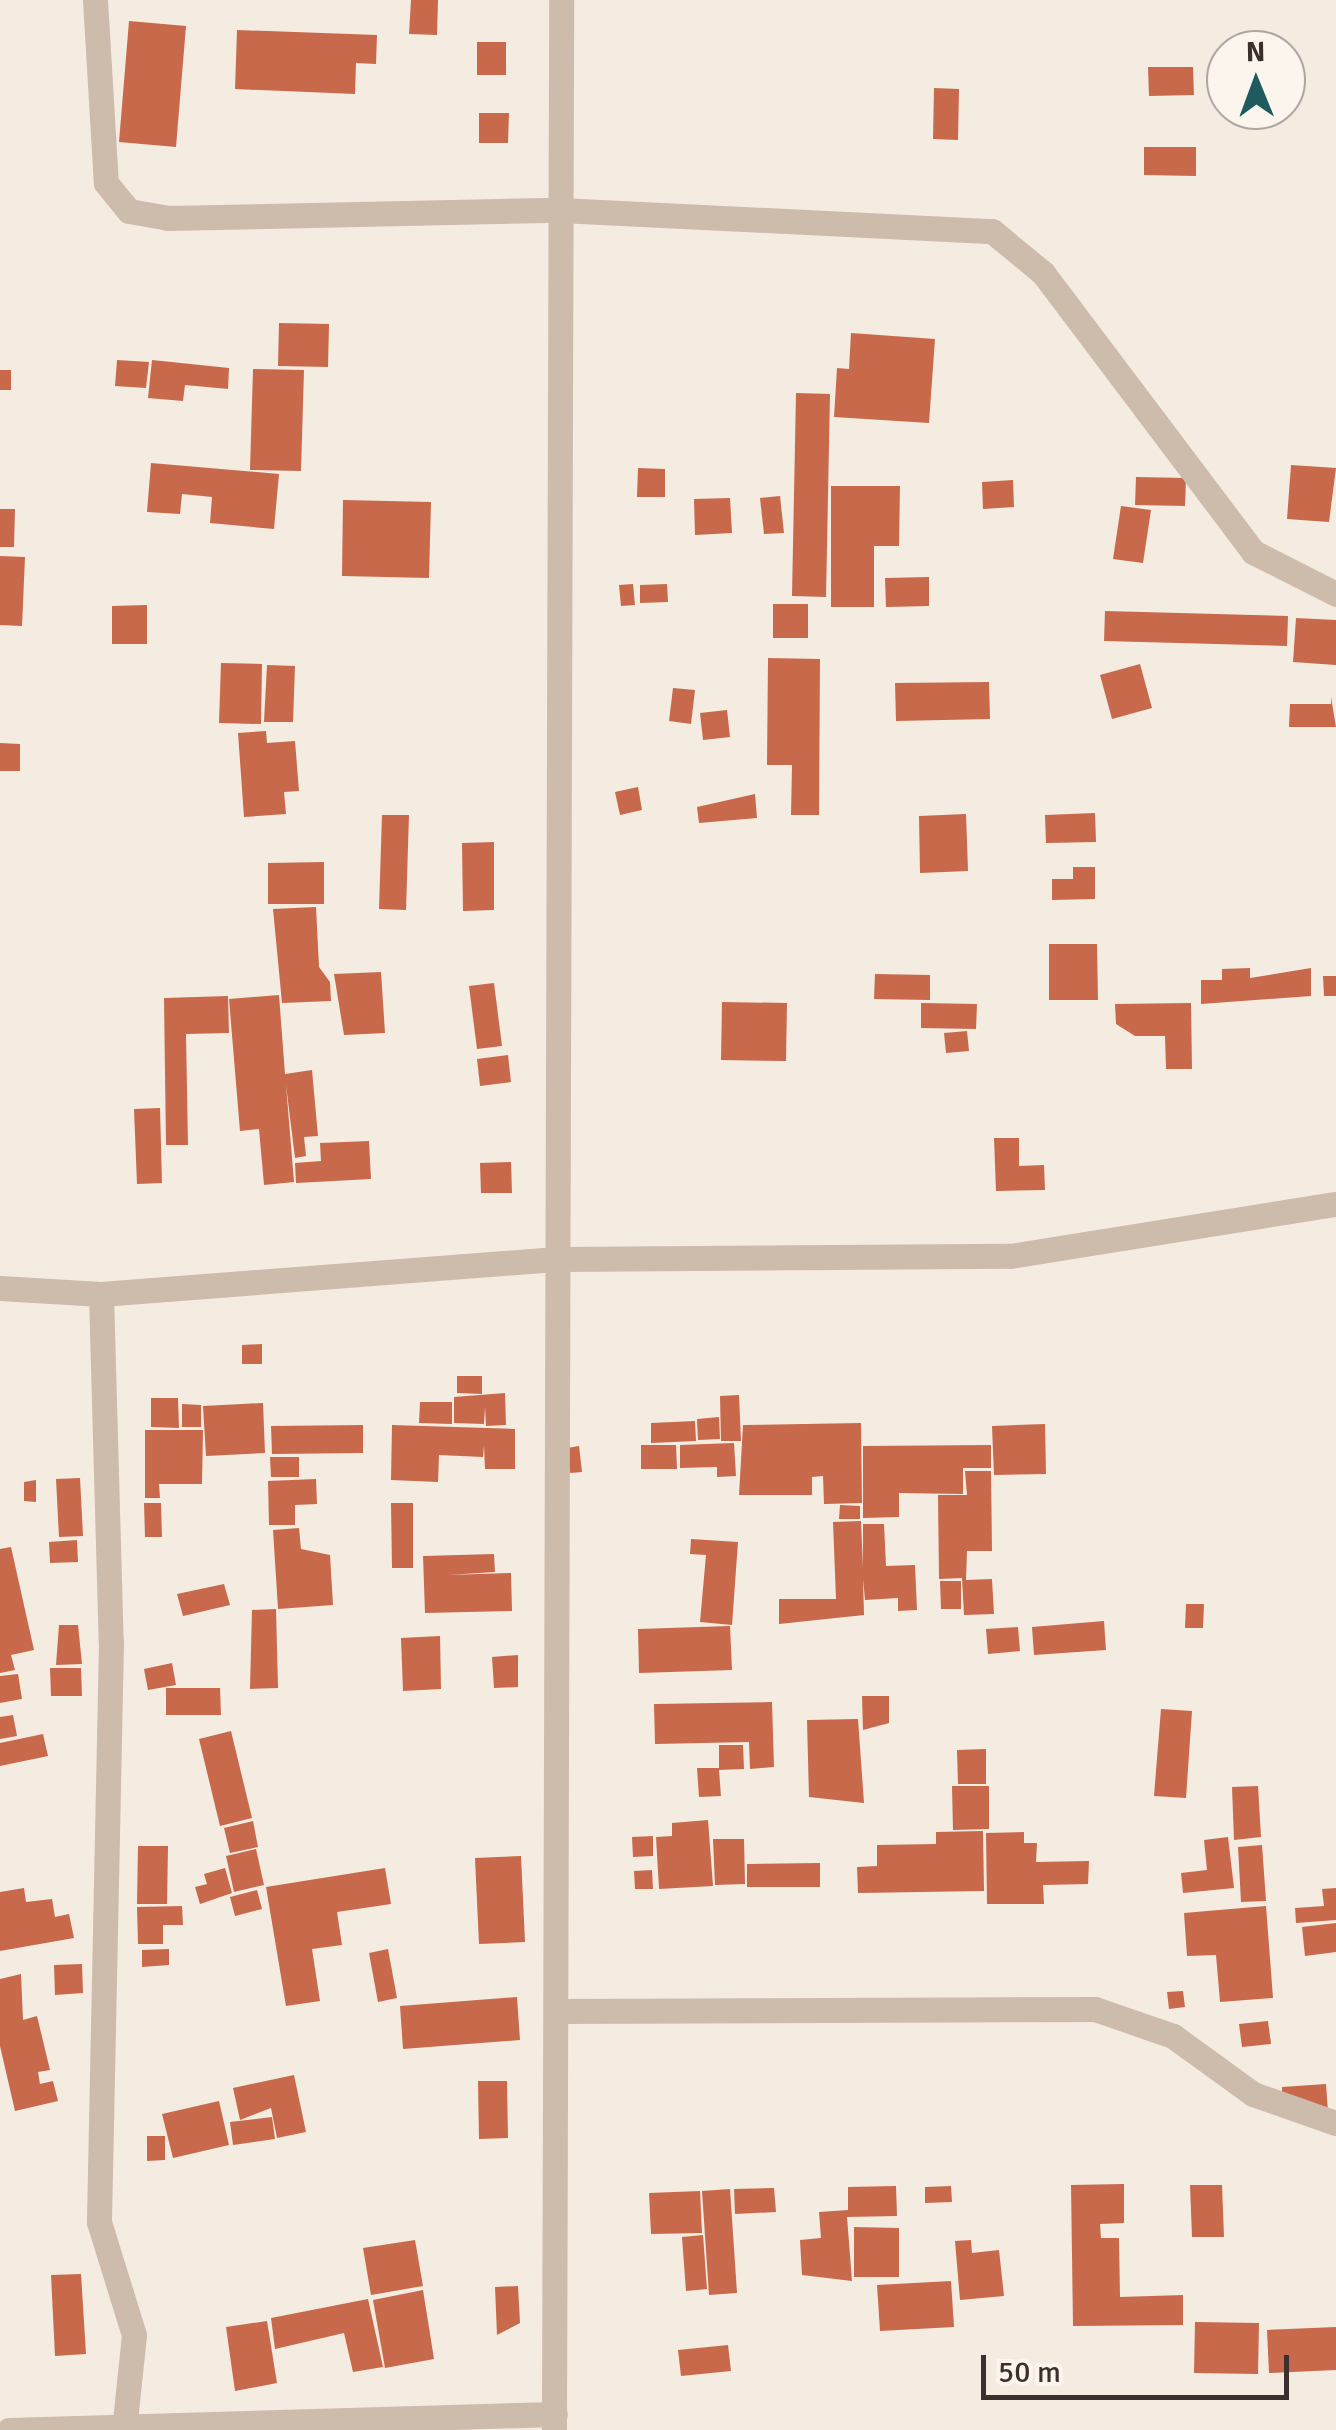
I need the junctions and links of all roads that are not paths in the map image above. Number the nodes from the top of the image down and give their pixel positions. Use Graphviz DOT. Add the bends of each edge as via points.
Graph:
graph roads {
  1 [pos="95,0"];
  2 [pos="561,0"];
  3 [pos="560,210"];
  4 [pos="1336,594"];
  5 [pos="1336,1204"];
  6 [pos="560,1259"];
  7 [pos="0,1288"];
  8 [pos="100,1294"];
  9 [pos="556,2011"];
  10 [pos="1336,2123"];
  11 [pos="554,2422"];
  12 [pos="125,2427"];
  13 [pos="9,2430"];
  1 -- 3 [label="street" via="106,182 129,211 167,218"];
  2 -- 3 [label="street"];
  3 -- 4 [label="street" via="992,231 1043,273 1253,552"];
  3 -- 6 [label="street"];
  5 -- 6 [label="street" via="1010,1256"];
  6 -- 8 [label="street"];
  6 -- 9 [label="street"];
  7 -- 8 [label="street"];
  8 -- 12 [label="street" via="111,1642 99,2222 134,2335"];
  9 -- 10 [label="street" via="1094,2009 1173,2036 1253,2094"];
  9 -- 11 [label="street"];
  11 -- 12 [label="street"];
  12 -- 13 [label="street"];
}
